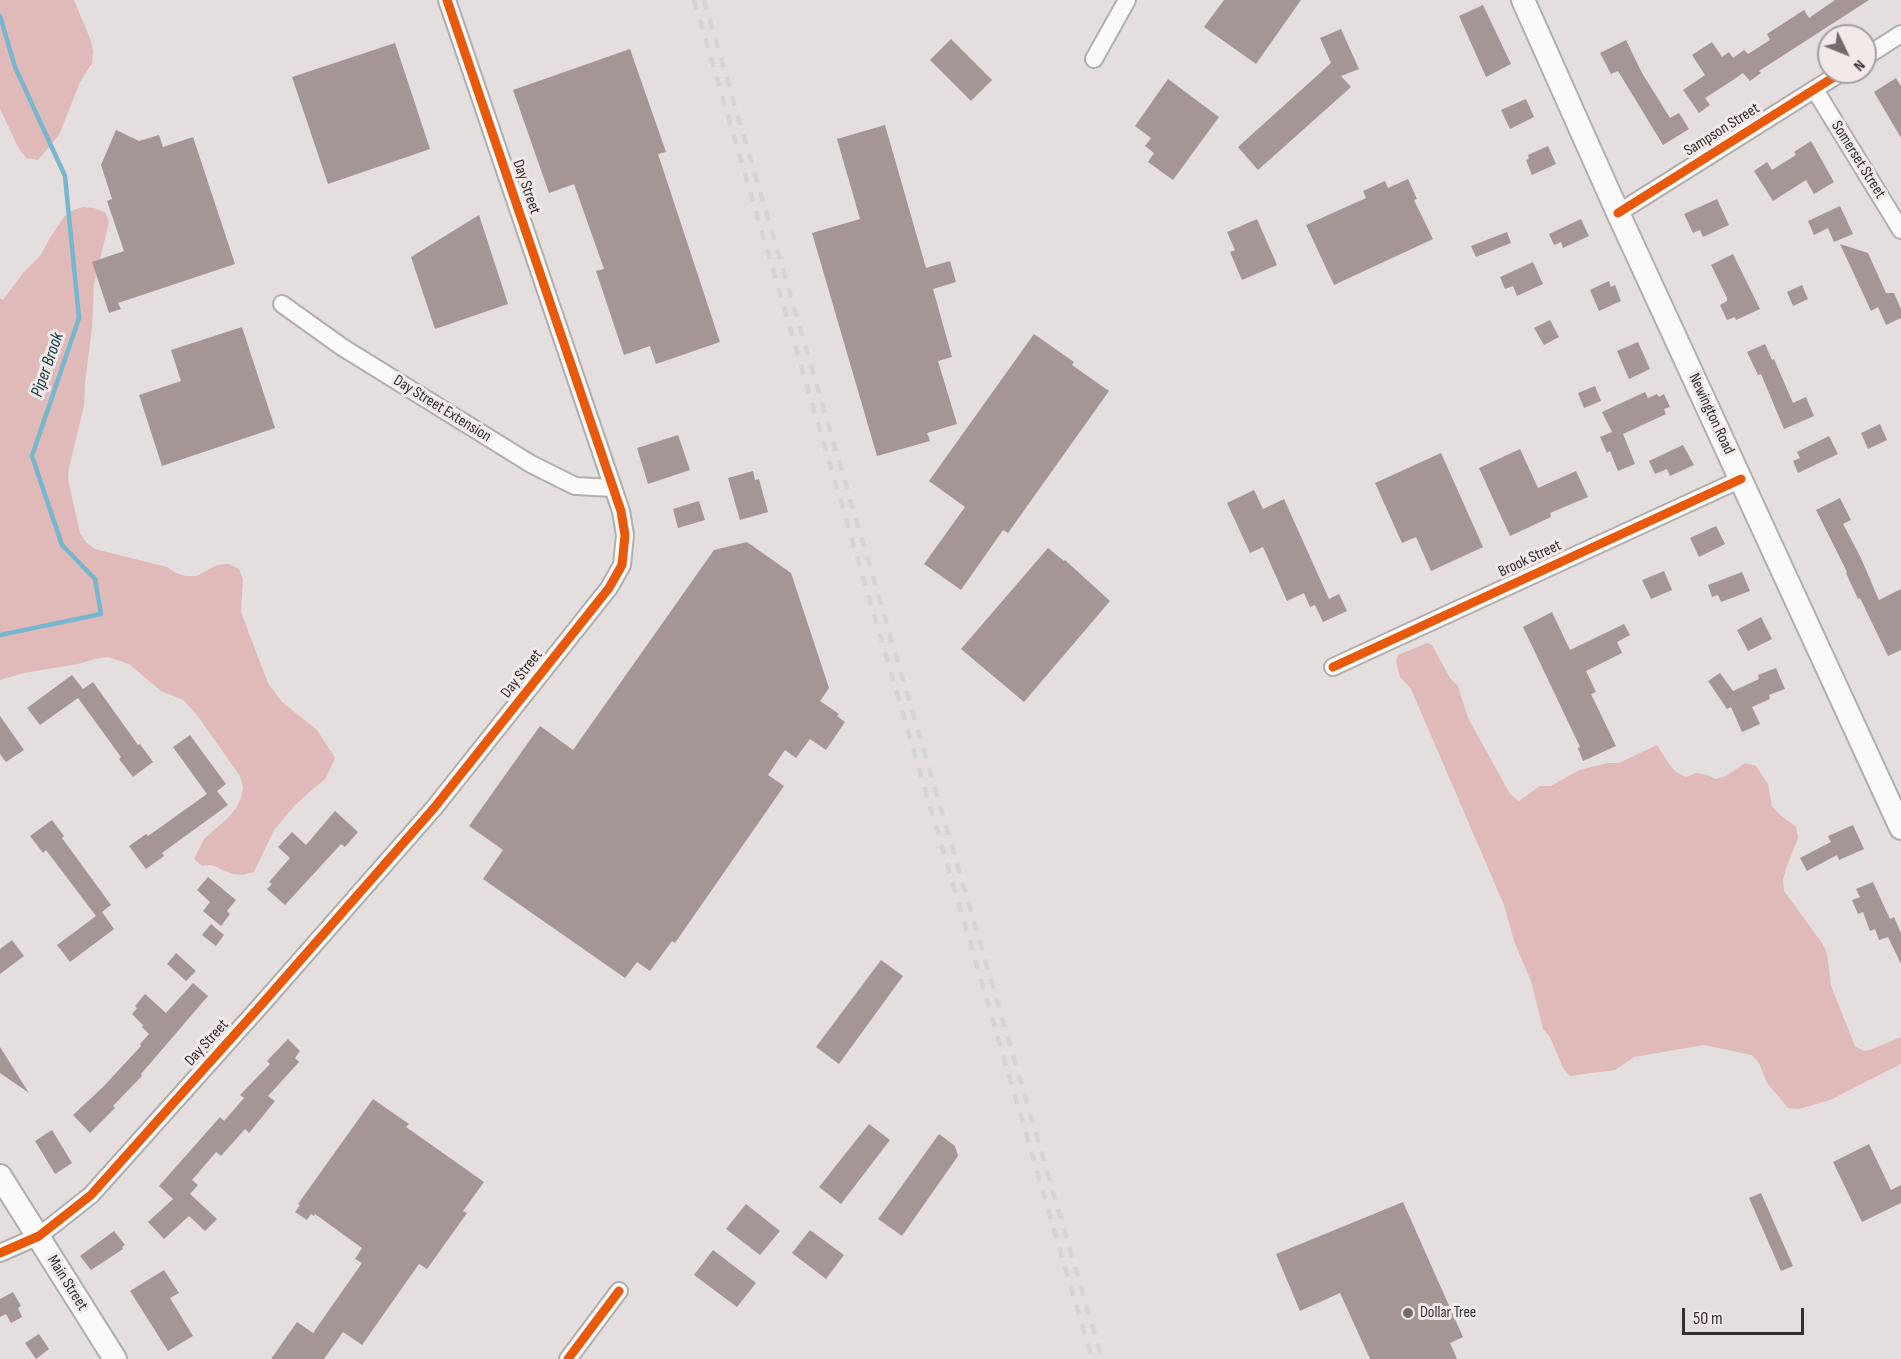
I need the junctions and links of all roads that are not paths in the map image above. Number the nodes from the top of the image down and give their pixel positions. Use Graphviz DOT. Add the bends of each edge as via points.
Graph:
graph roads {
  1 [pos="447,0"];
  2 [pos="1127,0"];
  3 [pos="1522,0"];
  4 [pos="1901,34"];
  5 [pos="1877,49"];
  6 [pos="1094,59"];
  7 [pos="1824,84"];
  8 [pos="1815,90"];
  9 [pos="1618,213"];
  10 [pos="1901,230"];
  11 [pos="282,304"];
  12 [pos="1741,480"];
  13 [pos="613,488"];
  14 [pos="1333,666"];
  15 [pos="1901,828"];
  16 [pos="0,1176"];
  17 [pos="39,1236"];
  18 [pos="0,1253"];
  19 [pos="619,1291"];
  20 [pos="115,1359"];
  21 [pos="568,1359"];
  1 -- 13 [label="street, Day Street"];
  2 -- 6 [label="street"];
  3 -- 9 [label="main road, Newington Road"];
  4 -- 5 [label="street"];
  7 -- 8 [label="street, Sampson Street"];
  8 -- 9 [label="street, Sampson Street"];
  8 -- 10 [label="street, Somerset Street"];
  9 -- 12 [label="main road, Newington Road"];
  11 -- 13 [label="street, Day Street Extension" via="342,347 531,464 575,486"];
  12 -- 14 [label="street, Brook Street"];
  12 -- 15 [label="main road, Newington Road"];
  13 -- 17 [label="street, Day Street" via="626,535 622,565 609,588 434,808 278,987 91,1195"];
  16 -- 17 [label="main road, Main Street"];
  17 -- 18 [label="street, Day Street"];
  17 -- 20 [label="main road, Main Street"];
  19 -- 21 [label="street"];
}
